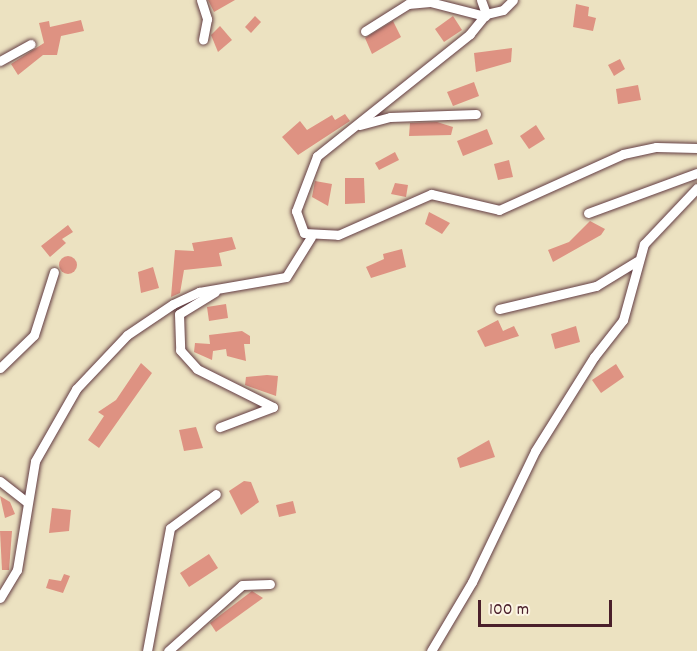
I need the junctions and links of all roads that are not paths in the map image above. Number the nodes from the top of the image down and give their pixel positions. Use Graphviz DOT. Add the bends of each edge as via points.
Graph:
graph roads {
  1 [pos="201,0"];
  2 [pos="481,0"];
  3 [pos="513,0"];
  4 [pos="486,15"];
  5 [pos="365,31"];
  6 [pos="203,40"];
  7 [pos="31,44"];
  8 [pos="0,61"];
  9 [pos="476,114"];
  10 [pos="355,126"];
  11 [pos="697,148"];
  12 [pos="697,173"];
  13 [pos="697,188"];
  14 [pos="588,213"];
  15 [pos="311,237"];
  16 [pos="637,261"];
  17 [pos="54,272"];
  18 [pos="229,287"];
  19 [pos="499,309"];
  20 [pos="0,368"];
  21 [pos="220,427"];
  22 [pos="0,481"];
  23 [pos="216,494"];
  24 [pos="27,502"];
  25 [pos="270,584"];
  26 [pos="0,598"];
  27 [pos="147,651"];
  28 [pos="168,651"];
  29 [pos="431,651"];
  1 -- 6 [label="street" via="207,20"];
  2 -- 4 [label="street"];
  3 -- 4 [label="street" via="504,10"];
  4 -- 5 [label="street" via="430,3 408,4"];
  4 -- 10 [label="street"];
  7 -- 8 [label="street"];
  9 -- 10 [label="street" via="390,117"];
  10 -- 15 [label="street" via="311,166 296,210 299,226"];
  11 -- 15 [label="street" via="656,147 623,154 505,208 431,194 338,235"];
  12 -- 14 [label="street"];
  13 -- 16 [label="street" via="644,244"];
  15 -- 18 [label="street" via="286,277"];
  16 -- 19 [label="street" via="596,286"];
  16 -- 29 [label="street" via="623,320 535,451 472,582"];
  17 -- 20 [label="street" via="34,335"];
  18 -- 21 [label="street" via="182,309 176,320 180,350 197,369 273,407"];
  18 -- 24 [label="street" via="174,304 127,335 99,364 51,430 34,461"];
  22 -- 24 [label="street"];
  23 -- 27 [label="street" via="170,528"];
  24 -- 26 [label="street" via="17,570"];
  25 -- 28 [label="street" via="242,585"];
}
